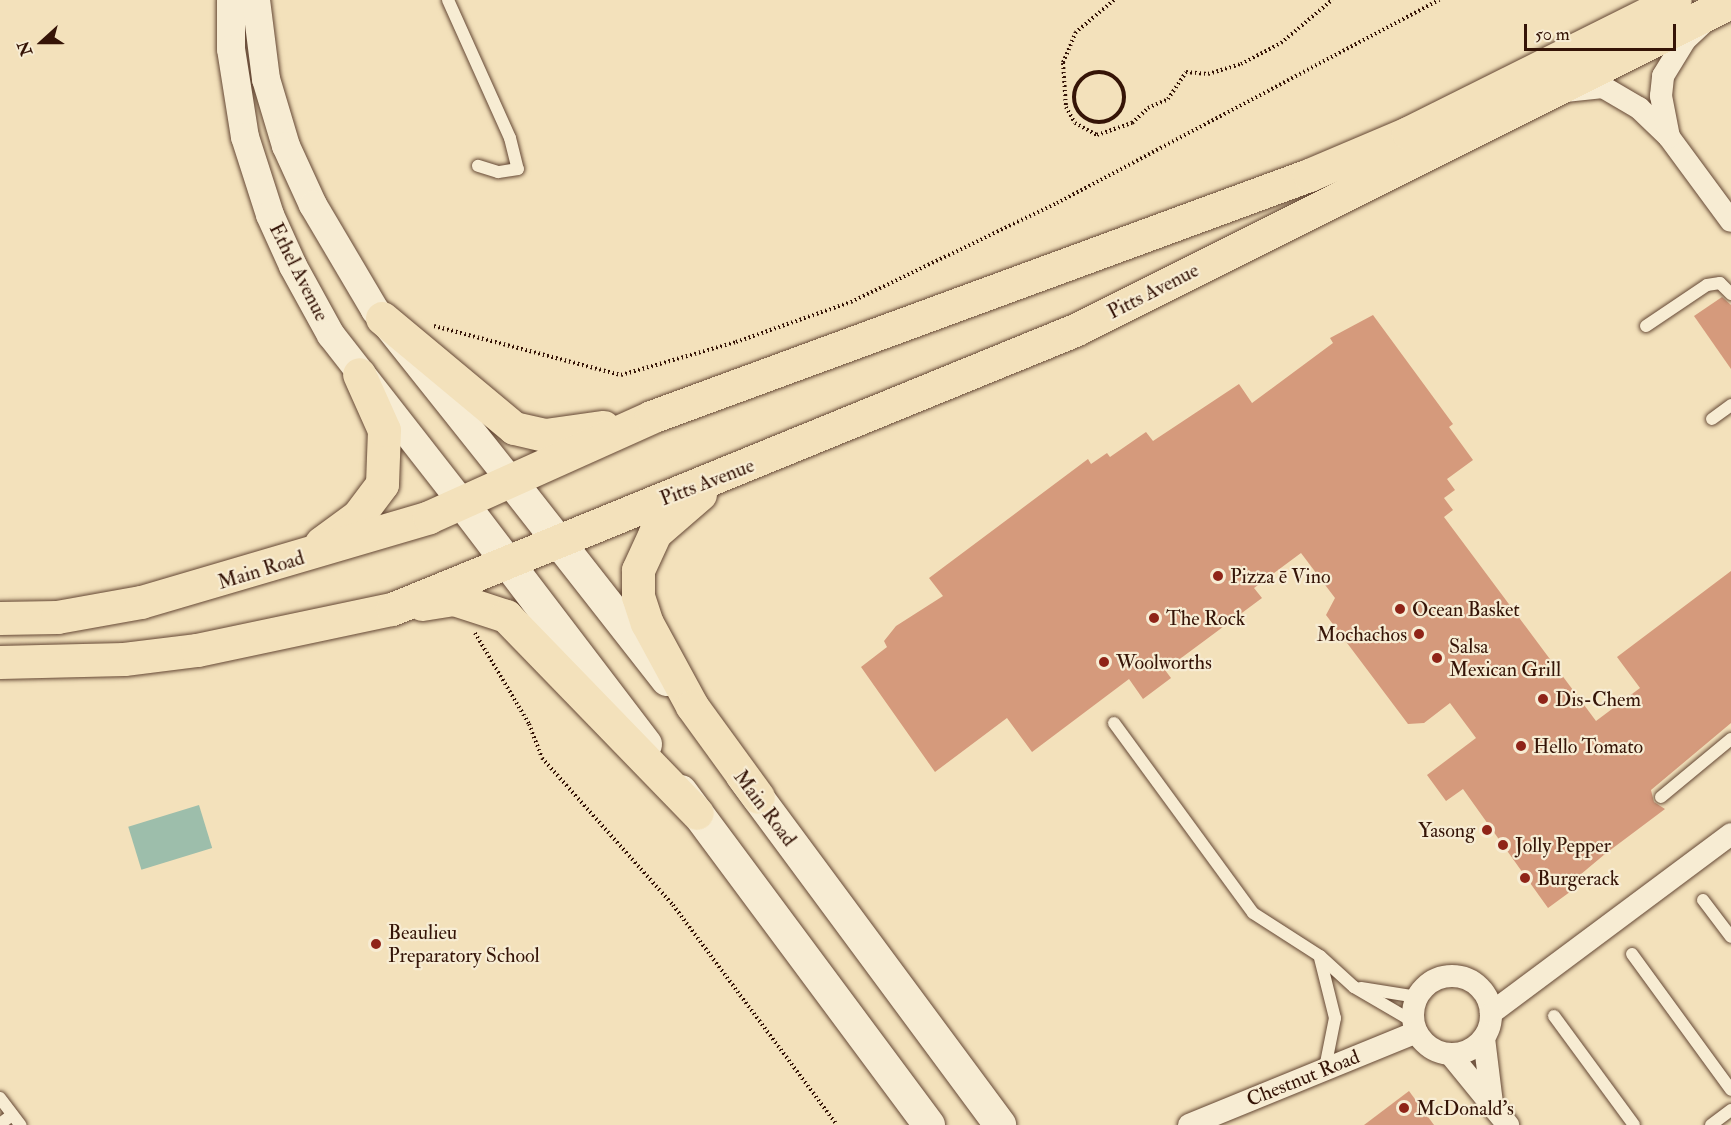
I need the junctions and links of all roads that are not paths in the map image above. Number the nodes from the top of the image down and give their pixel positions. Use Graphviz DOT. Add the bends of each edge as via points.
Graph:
graph roads {
  1 [pos="231,0"];
  2 [pos="256,0"];
  3 [pos="448,0"];
  4 [pos="1675,0"];
  5 [pos="1723,6"];
  6 [pos="1535,98"];
  7 [pos="1669,137"];
  8 [pos="478,166"];
  9 [pos="1731,221"];
  10 [pos="1731,294"];
  11 [pos="382,318"];
  12 [pos="1646,326"];
  13 [pos="359,374"];
  14 [pos="1731,405"];
  15 [pos="651,417"];
  16 [pos="1712,419"];
  17 [pos="724,477"];
  18 [pos="511,481"];
  19 [pos="463,504"];
  20 [pos="557,538"];
  21 [pos="507,560"];
  22 [pos="291,561"];
  23 [pos="392,609"];
  24 [pos="0,618"];
  25 [pos="0,662"];
  26 [pos="1114,723"];
  27 [pos="1731,739"];
  28 [pos="1661,796"];
  29 [pos="758,797"];
  30 [pos="697,813"];
  31 [pos="1731,834"];
  32 [pos="1703,900"];
  33 [pos="1731,937"];
  34 [pos="1632,954"];
  35 [pos="1320,956"];
  36 [pos="1546,972"];
  37 [pos="1354,987"];
  38 [pos="1482,989"];
  39 [pos="1417,997"];
  40 [pos="1491,1013"];
  41 [pos="1554,1016"];
  42 [pos="1415,1027"];
  43 [pos="1484,1038"];
  44 [pos="1450,1054"];
  45 [pos="1325,1068"];
  46 [pos="1731,1090"];
  47 [pos="0,1098"];
  48 [pos="1492,1103"];
  49 [pos="1731,1110"];
  50 [pos="992,1115"];
  51 [pos="16,1120"];
  52 [pos="0,1124"];
  53 [pos="929,1125"];
  54 [pos="1011,1125"];
  55 [pos="1189,1125"];
  56 [pos="1508,1125"];
  57 [pos="1634,1125"];
  58 [pos="1712,1125"];
  1 -- 13 [label="street, Ethel Avenue" via="237,93 254,171 293,266 331,335"];
  2 -- 11 [label="street" via="266,79 286,146 332,240"];
  3 -- 8 [label="lane" via="510,138 518,169 498,172"];
  4 -- 15 [label="main road" via="1408,133 1310,175"];
  5 -- 6 [label="main road, Pitts Avenue"];
  5 -- 7 [label="street" via="1685,40 1663,76 1661,96"];
  6 -- 7 [label="street" via="1603,87 1628,99"];
  6 -- 17 [label="main road, Pitts Avenue" via="1075,330"];
  7 -- 9 [label="street"];
  10 -- 12 [label="lane" via="1720,283 1707,285"];
  11 -- 15 [label="main road" via="514,428 571,434"];
  11 -- 18 [label="street"];
  13 -- 19 [label="street, Ethel Avenue"];
  13 -- 22 [label="main road" via="384,430 382,484 358,516"];
  14 -- 16 [label="lane"];
  15 -- 18 [label="main road"];
  17 -- 20 [label="main road, Pitts Avenue"];
  17 -- 29 [label="main road" via="655,533 639,570 638,596 646,623 692,706"];
  18 -- 19 [label="main road, Main Road"];
  18 -- 20 [label="main road, Main Road"];
  19 -- 21 [label="main road"];
  19 -- 22 [label="main road, Main Road"];
  20 -- 21 [label="main road"];
  20 -- 29 [label="main road, Main Road"];
  21 -- 23 [label="main road"];
  21 -- 30 [label="main road"];
  22 -- 24 [label="main road, Main Road" via="141,602 57,617"];
  23 -- 25 [label="main road" via="197,650 124,659"];
  23 -- 30 [label="main road" via="454,599 506,616"];
  26 -- 35 [label="lane" via="1253,914"];
  27 -- 28 [label="lane"];
  29 -- 50 [label="main road, Main Road"];
  30 -- 53 [label="main road"];
  31 -- 36 [label="street"];
  32 -- 33 [label="lane"];
  34 -- 46 [label="lane"];
  35 -- 37 [label="lane"];
  35 -- 45 [label="lane" via="1335,1018"];
  36 -- 38 [label="street"];
  36 -- 40 [label="street"];
  37 -- 39 [label="lane"];
  37 -- 42 [label="lane"];
  38 -- 39 [label="street" via="1460,977 1447,976 1425,987"];
  38 -- 40 [label="street"];
  39 -- 42 [label="street"];
  40 -- 43 [label="street"];
  41 -- 57 [label="lane"];
  42 -- 44 [label="street" via="1426,1044"];
  42 -- 45 [label="street, Chestnut Road"];
  43 -- 44 [label="street" via="1463,1053"];
  43 -- 48 [label="street"];
  44 -- 48 [label="street"];
  45 -- 55 [label="street, Chestnut Road"];
  47 -- 51 [label="lane"];
  48 -- 56 [label="street"];
  49 -- 58 [label="lane"];
  50 -- 54 [label="street"];
  51 -- 52 [label="lane"];
}
